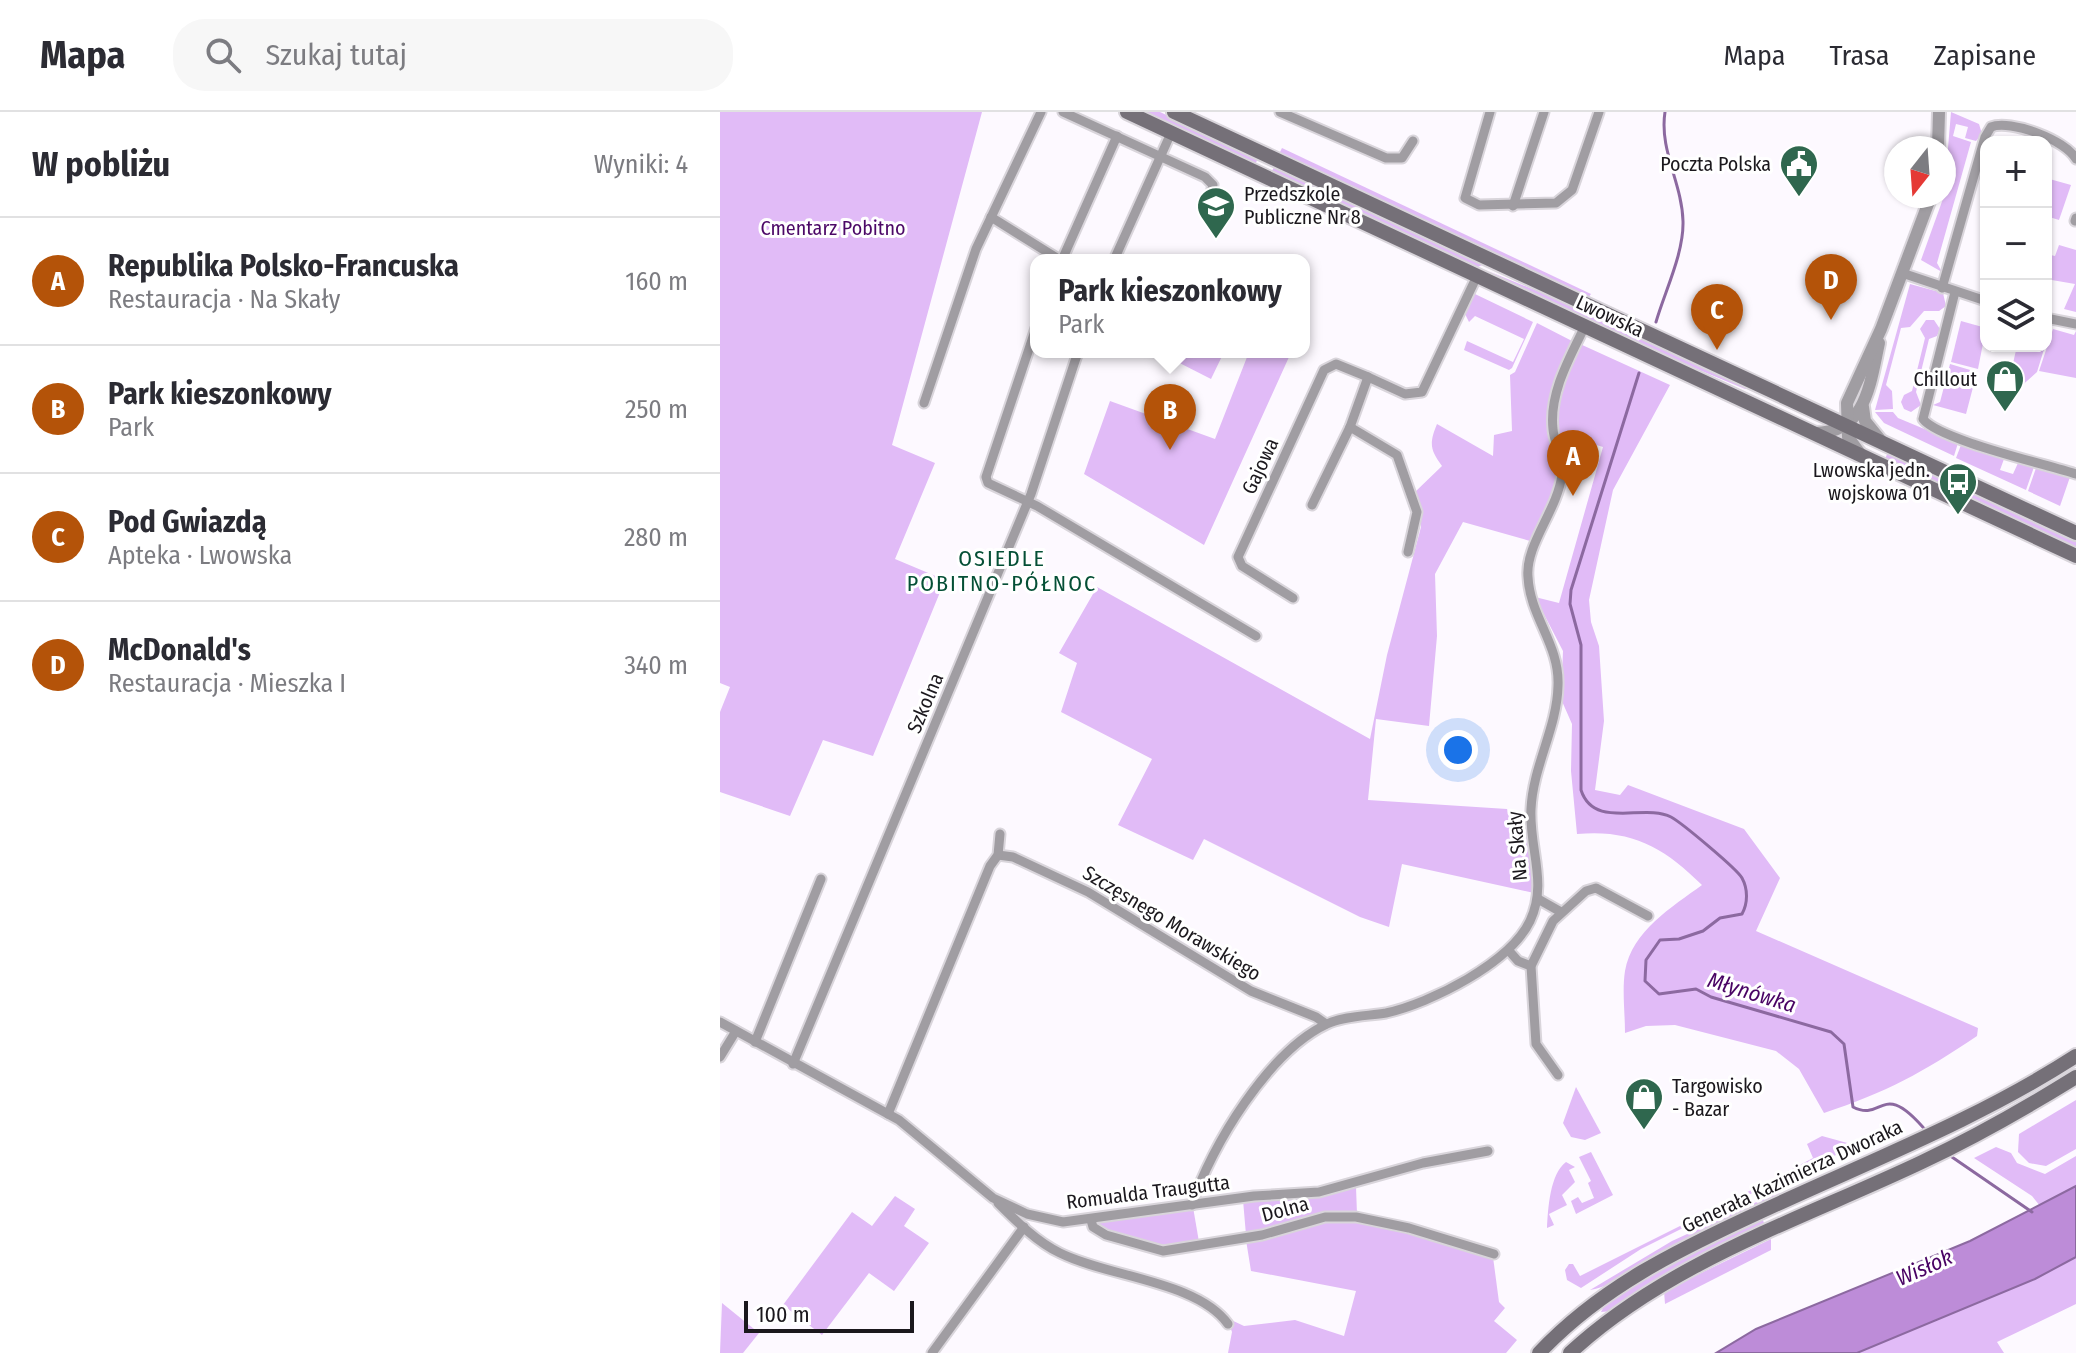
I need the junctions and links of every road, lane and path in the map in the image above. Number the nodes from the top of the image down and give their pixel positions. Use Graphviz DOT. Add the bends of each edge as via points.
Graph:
graph roads {
  1 [pos="1041,112"];
  2 [pos="1063,112"];
  3 [pos="1127,112"];
  4 [pos="1174,112"];
  5 [pos="1280,112"];
  6 [pos="1490,112"];
  7 [pos="1544,112"];
  8 [pos="1599,112"];
  9 [pos="1939,112"];
  10 [pos="1293,115"];
  11 [pos="1171,133"];
  12 [pos="1117,136"];
  13 [pos="1938,136"];
  14 [pos="1413,141"];
  15 [pos="1160,157"];
  16 [pos="2076,159"];
  17 [pos="1211,193"];
  18 [pos="1513,206"];
  19 [pos="1926,208"];
  20 [pos="991,217"];
  21 [pos="1051,254"];
  22 [pos="1064,254"];
  23 [pos="1117,254"];
  24 [pos="1511,269"];
  25 [pos="1902,273"];
  26 [pos="1477,276"];
  27 [pos="1942,288"];
  28 [pos="1955,292"];
  29 [pos="1980,299"];
  30 [pos="2052,319"];
  31 [pos="2076,324"];
  32 [pos="1585,326"];
  33 [pos="1881,329"];
  34 [pos="1030,346"];
  35 [pos="1076,358"];
  36 [pos="1368,377"];
  37 [pos="924,403"];
  38 [pos="1847,403"];
  39 [pos="1863,407"];
  40 [pos="1817,413"];
  41 [pos="1350,427"];
  42 [pos="1846,427"];
  43 [pos="1815,433"];
  44 [pos="1884,444"];
  45 [pos="1862,456"];
  46 [pos="2076,474"];
  47 [pos="1027,501"];
  48 [pos="1312,505"];
  49 [pos="2076,533"];
  50 [pos="1408,552"];
  51 [pos="2076,556"];
  52 [pos="1293,598"];
  53 [pos="1256,636"];
  54 [pos="1000,834"];
  55 [pos="998,855"];
  56 [pos="821,879"];
  57 [pos="1538,899"];
  58 [pos="1561,912"];
  59 [pos="1648,916"];
  60 [pos="1510,952"];
  61 [pos="1531,966"];
  62 [pos="720,1022"];
  63 [pos="1326,1024"];
  64 [pos="736,1031"];
  65 [pos="755,1042"];
  66 [pos="2076,1056"];
  67 [pos="720,1057"];
  68 [pos="793,1064"];
  69 [pos="1558,1075"];
  70 [pos="2076,1077"];
  71 [pos="888,1114"];
  72 [pos="1488,1151"];
  73 [pos="993,1198"];
  74 [pos="1192,1205"];
  75 [pos="1091,1220"];
  76 [pos="1024,1227"];
  77 [pos="1494,1254"];
  78 [pos="1228,1324"];
  79 [pos="932,1353"];
  80 [pos="1539,1353"];
  81 [pos="1570,1353"];
  1 -- 20 [label="street"];
  2 -- 12 [label="street"];
  3 -- 11 [label="main road, Lwowska"];
  4 -- 24 [label="main road, Lwowska"];
  5 -- 10 [label="street"];
  6 -- 18 [label="street" via="1465,198 1479,205"];
  7 -- 18 [label="street"];
  8 -- 18 [label="street" via="1572,190 1556,203"];
  9 -- 13 [label="street"];
  10 -- 14 [label="street" via="1386,158 1402,158"];
  11 -- 15 [label="street"];
  11 -- 26 [label="main road, Lwowska"];
  12 -- 15 [label="street"];
  12 -- 22 [label="street"];
  15 -- 17 [label="street" via="1205,177 1213,185"];
  15 -- 23 [label="street"];
  16 -- 27 [label="street" via="2050,138 2005,124 1991,127"];
  19 -- 25 [label="street"];
  20 -- 21 [label="street"];
  20 -- 37 [label="street"];
  24 -- 26 [label="main road" via="1484,267"];
  24 -- 40 [label="main road, Lwowska"];
  25 -- 27 [label="street"];
  25 -- 33 [label="street"];
  26 -- 32 [label="main road, Lwowska"];
  26 -- 36 [label="street" via="1422,392 1405,394"];
  27 -- 28 [label="street"];
  28 -- 29 [label="street"];
  28 -- 46 [label="street" via="1923,419 1961,439"];
  30 -- 31 [label="street"];
  32 -- 43 [label="main road, Lwowska"];
  32 -- 57 [label="street, Na Skały" via="1556,396 1553,428 1562,475 1528,566 1532,601 1558,672 1557,704 1531,798"];
  33 -- 38 [label="street"];
  33 -- 39 [label="street"];
  34 -- 47 [label="street" via="986,480"];
  35 -- 47 [label="street, Szkolna"];
  36 -- 41 [label="street"];
  36 -- 52 [label="street, Gajowa" via="1336,364 1324,370 1239,554 1239,563"];
  38 -- 40 [label="street"];
  38 -- 42 [label="street"];
  39 -- 42 [label="street"];
  39 -- 44 [label="street" via="1867,426"];
  40 -- 42 [label="main road, Lwowska"];
  41 -- 48 [label="street"];
  41 -- 50 [label="street" via="1397,455 1417,512"];
  42 -- 43 [label="street"];
  42 -- 44 [label="main road, Lwowska"];
  42 -- 45 [label="street"];
  43 -- 45 [label="main road, Lwowska"];
  44 -- 49 [label="main road, Lwowska"];
  45 -- 51 [label="main road, Lwowska"];
  47 -- 53 [label="street"];
  47 -- 68 [label="street, Szkolna"];
  54 -- 55 [label="street"];
  55 -- 63 [label="street, Szczęsnego Morawskiego" via="1030,864 1096,896 1251,991"];
  55 -- 71 [label="street"];
  56 -- 65 [label="street"];
  57 -- 58 [label="street"];
  57 -- 60 [label="street, Na Skały"];
  58 -- 59 [label="street" via="1596,888"];
  58 -- 61 [label="street"];
  60 -- 61 [label="street"];
  60 -- 63 [label="street, Na Skały" via="1405,1007"];
  61 -- 69 [label="street" via="1536,1044"];
  62 -- 64 [label="street, Romualda Traugutta"];
  63 -- 74 [label="street, Na Skały" via="1270,1070 1214,1151"];
  64 -- 65 [label="street, Romualda Traugutta"];
  64 -- 67 [label="street"];
  65 -- 68 [label="street, Romualda Traugutta"];
  66 -- 80 [label="main road, Generała Kazimierza Dworaka" via="1953,1123 1643,1269 1584,1309"];
  68 -- 71 [label="street, Romualda Traugutta"];
  70 -- 81 [label="main road, Generała Kazimierza Dworaka" via="1968,1140 1672,1279 1602,1324"];
  71 -- 73 [label="street, Romualda Traugutta"];
  72 -- 74 [label="street, Romualda Traugutta" via="1423,1163 1335,1190"];
  73 -- 75 [label="street, Romualda Traugutta" via="1046,1219"];
  73 -- 76 [label="street"];
  74 -- 75 [label="street, Romualda Traugutta"];
  75 -- 77 [label="street, Dolna" via="1096,1230 1112,1238 1163,1251 1262,1235 1325,1217 1356,1217"];
  76 -- 78 [label="street" via="1072,1258 1200,1301"];
  76 -- 79 [label="street"];
}
